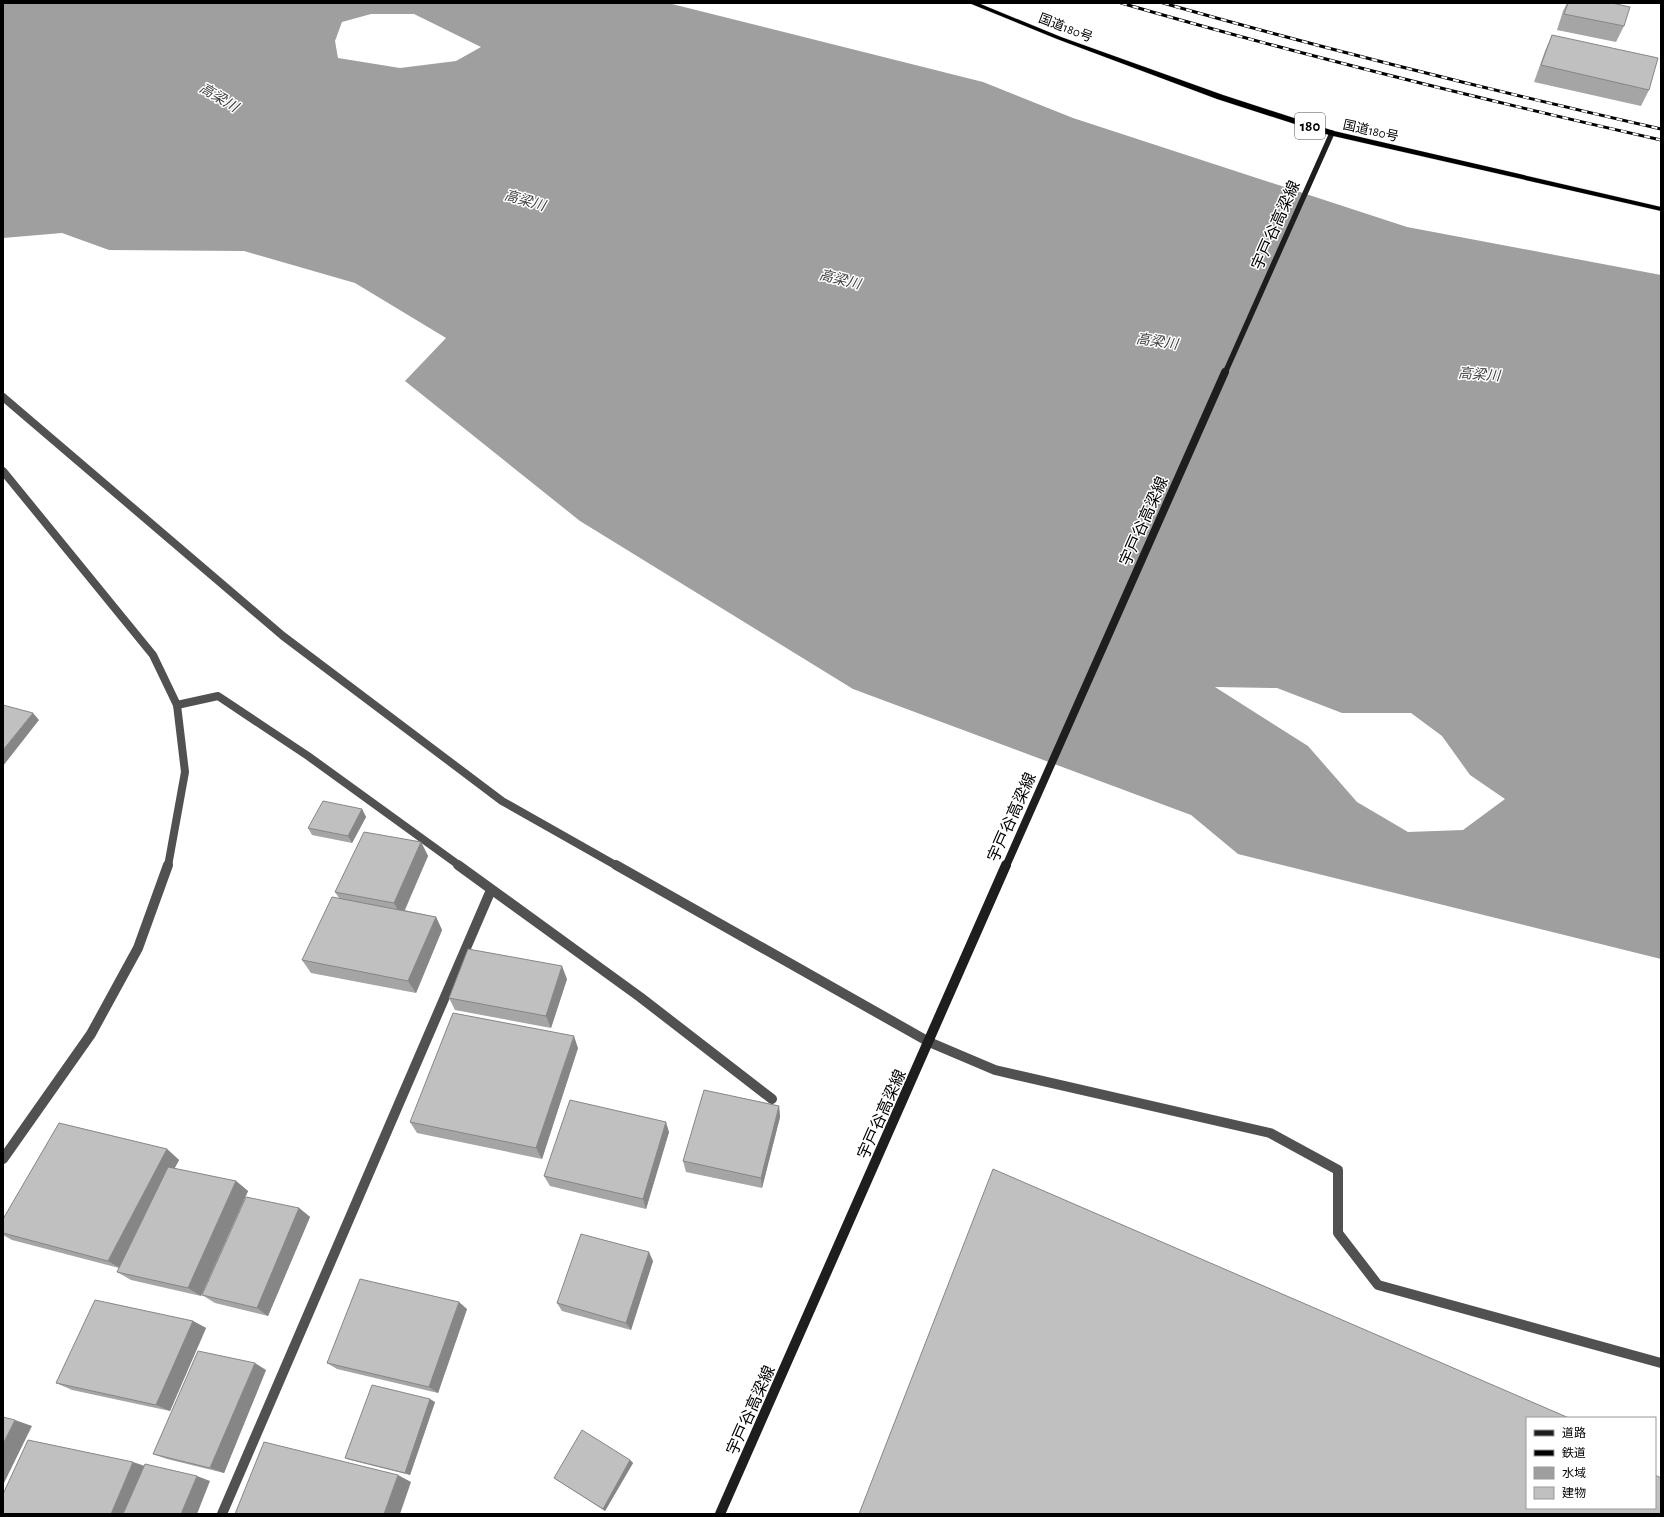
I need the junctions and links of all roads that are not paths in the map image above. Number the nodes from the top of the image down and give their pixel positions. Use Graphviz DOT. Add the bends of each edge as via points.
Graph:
graph roads {
  1 [pos="972,3"];
  2 [pos="1332,133"];
  3 [pos="1661,209"];
  4 [pos="3,397"];
  5 [pos="3,471"];
  6 [pos="177,705"];
  7 [pos="491,890"];
  8 [pos="929,1042"];
  9 [pos="772,1099"];
  10 [pos="3,1160"];
  11 [pos="1661,1363"];
  12 [pos="222,1514"];
  13 [pos="720,1514"];
  1 -- 2 [label="highway, 国道180号 / 180" via="1058,38 1212,94"];
  2 -- 3 [label="highway, 国道180号 / 180"];
  2 -- 8 [label="main road, 宇戸谷高梁線"];
  4 -- 8 [label="street" via="283,636 502,801"];
  5 -- 6 [label="street" via="153,655"];
  6 -- 7 [label="street" via="218,696 308,756"];
  6 -- 10 [label="street" via="185,772 170,861 138,948 91,1034"];
  7 -- 9 [label="street" via="640,997"];
  7 -- 12 [label="street"];
  8 -- 11 [label="street" via="995,1070 1270,1133 1338,1170 1338,1233 1378,1285"];
  8 -- 13 [label="main road, 宇戸谷高梁線"];
}
